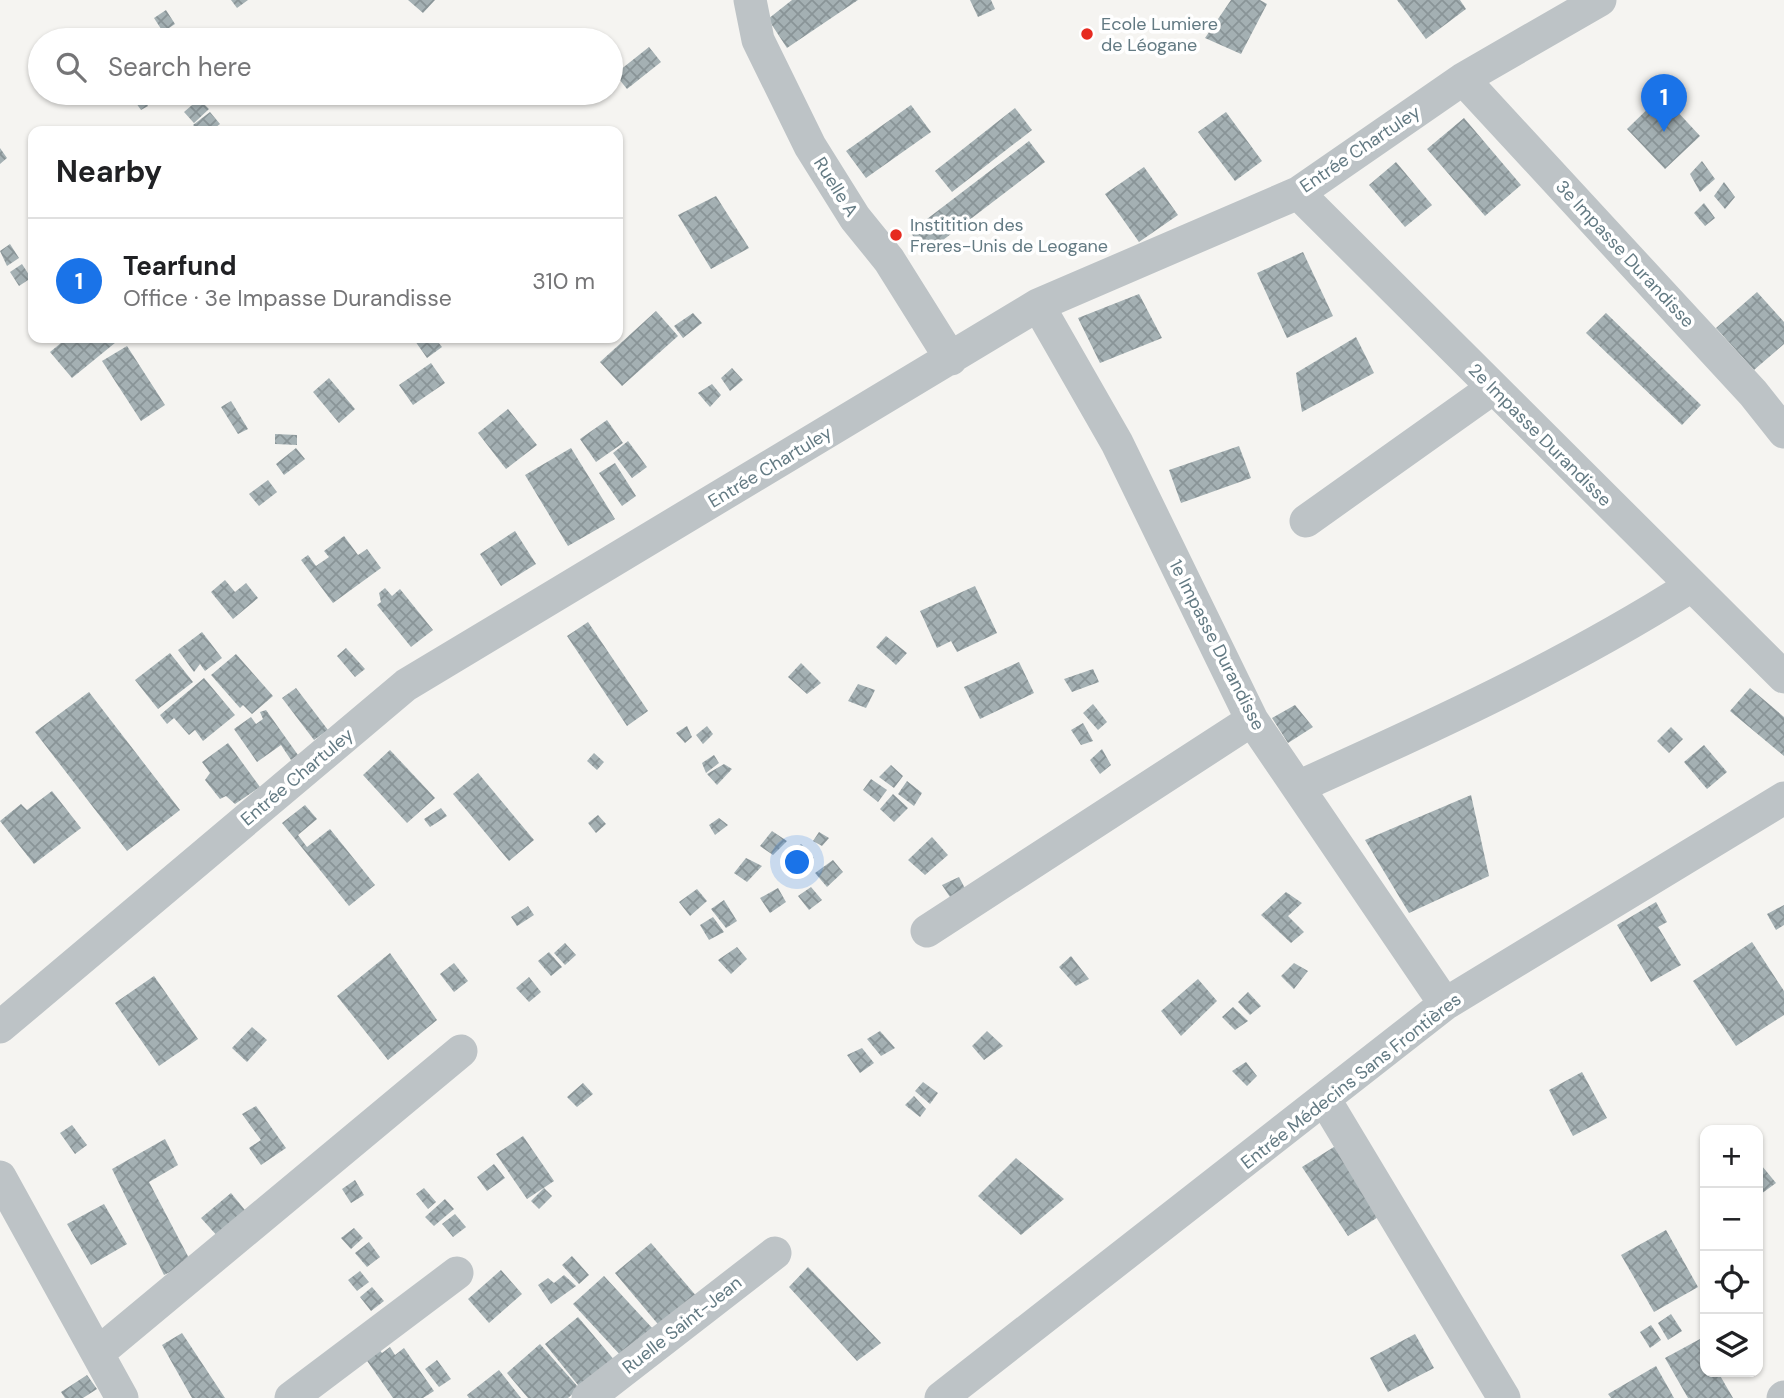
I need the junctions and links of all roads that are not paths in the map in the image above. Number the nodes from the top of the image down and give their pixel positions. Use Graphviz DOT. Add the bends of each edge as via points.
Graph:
graph roads {
  1 [pos="750,0"];
  2 [pos="1600,0"];
  3 [pos="1463,79"];
  4 [pos="1298,193"];
  5 [pos="1038,305"];
  6 [pos="951,359"];
  7 [pos="1493,388"];
  8 [pos="1784,432"];
  9 [pos="1306,521"];
  10 [pos="1691,586"];
  11 [pos="1784,677"];
  12 [pos="1252,720"];
  13 [pos="1298,787"];
  14 [pos="1784,799"];
  15 [pos="927,931"];
  16 [pos="1445,1004"];
  17 [pos="0,1027"];
  18 [pos="461,1051"];
  19 [pos="1325,1100"];
  20 [pos="0,1177"];
  21 [pos="775,1253"];
  22 [pos="457,1272"];
  23 [pos="98,1353"];
  24 [pos="122,1398"];
  25 [pos="291,1398"];
  26 [pos="588,1398"];
  27 [pos="941,1398"];
  28 [pos="1504,1398"];
  1 -- 6 [label="street, Ruelle A" via="758,40 810,146"];
  2 -- 3 [label="street, Entrée Chartuley"];
  3 -- 4 [label="street, Entrée Chartuley"];
  3 -- 8 [label="street, 3e Impasse Durandisse"];
  4 -- 5 [label="street, Entrée Chartuley"];
  4 -- 7 [label="street, 2e Impasse Durandisse"];
  5 -- 6 [label="street, Entrée Chartuley"];
  5 -- 12 [label="street, 1e Impasse Durandisse" via="1117,443"];
  6 -- 17 [label="street, Entrée Chartuley" via="406,685"];
  7 -- 9 [label="street"];
  7 -- 10 [label="street, 2e Impasse Durandisse"];
  10 -- 11 [label="street, 2e Impasse Durandisse"];
  10 -- 13 [label="street" via="1610,637 1475,707"];
  12 -- 13 [label="street, 1e Impasse Durandisse"];
  12 -- 15 [label="street"];
  13 -- 16 [label="street, 1e Impasse Durandisse"];
  14 -- 16 [label="street, Entrée Médecins Sans Frontières"];
  16 -- 19 [label="street, Entrée Médecins Sans Frontières"];
  18 -- 23 [label="street"];
  19 -- 27 [label="street, Entrée Médecins Sans Frontières"];
  19 -- 28 [label="street"];
  20 -- 23 [label="street"];
  21 -- 26 [label="street, Ruelle Saint-Jean"];
  22 -- 25 [label="street"];
  23 -- 24 [label="street"];
}
